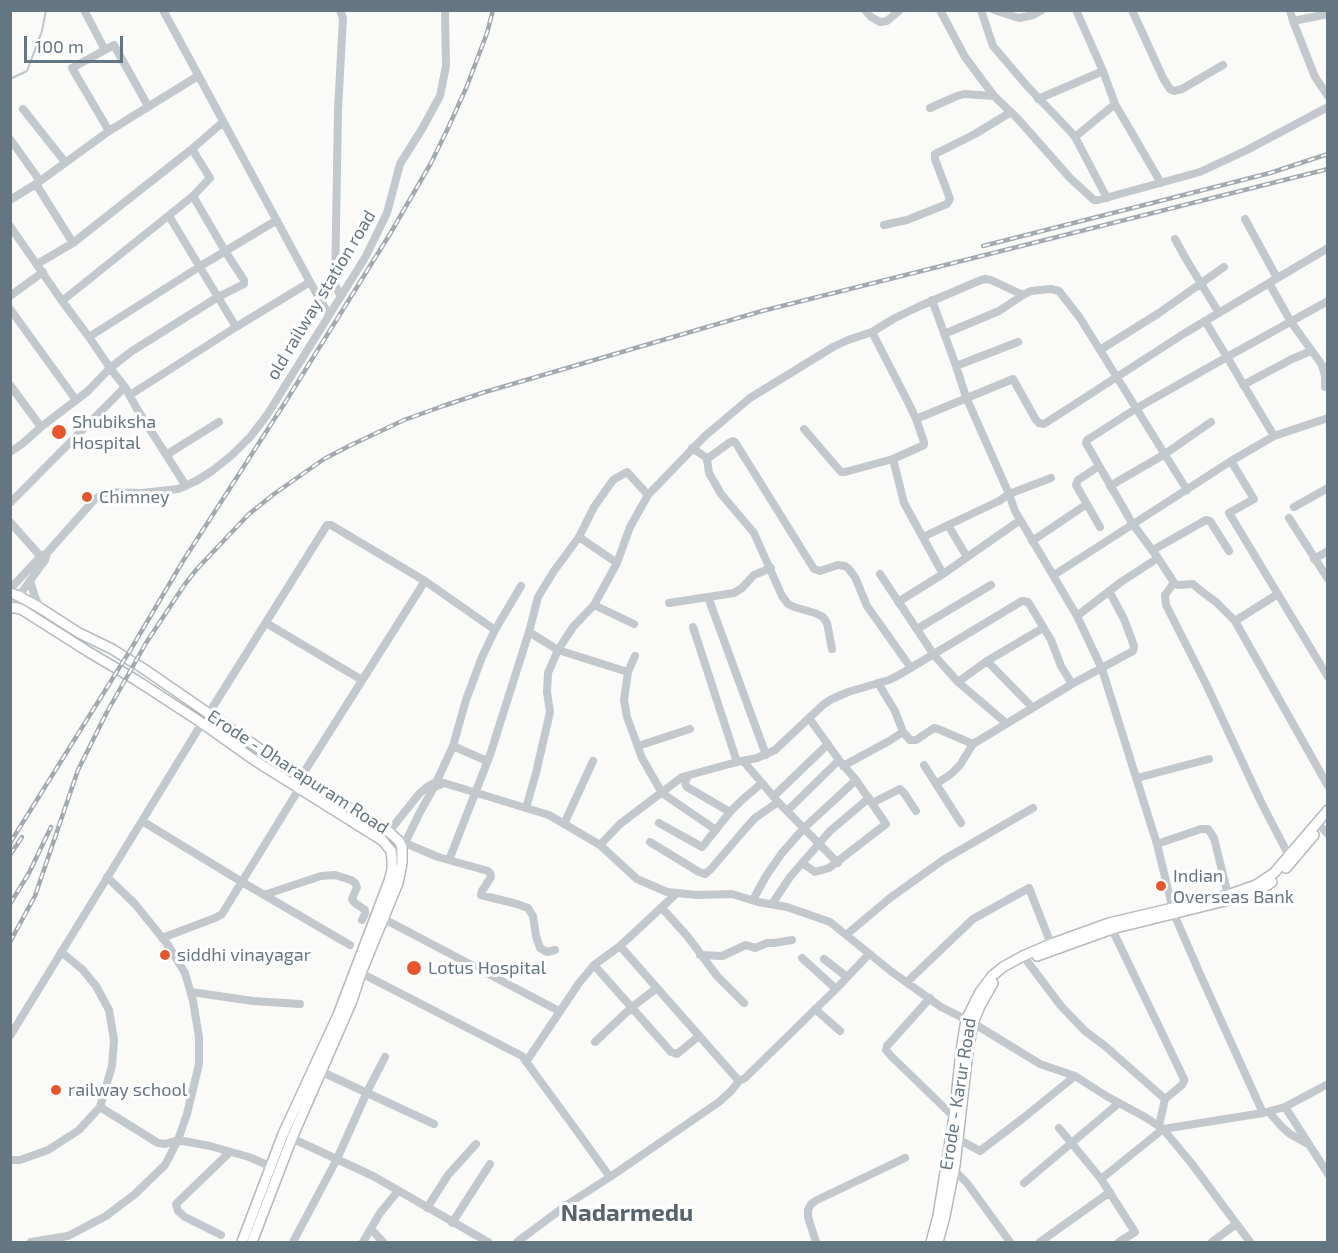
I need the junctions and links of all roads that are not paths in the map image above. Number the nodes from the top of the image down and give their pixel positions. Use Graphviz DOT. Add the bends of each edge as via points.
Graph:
graph roads {
  1 [pos="84,10"];
  2 [pos="163,10"];
  3 [pos="340,10"];
  4 [pos="445,10"];
  5 [pos="865,10"];
  6 [pos="900,10"];
  7 [pos="940,10"];
  8 [pos="981,10"];
  9 [pos="994,10"];
  10 [pos="1042,10"];
  11 [pos="1076,10"];
  12 [pos="1132,10"];
  13 [pos="1290,10"];
  14 [pos="1327,14"];
  15 [pos="1293,21"];
  16 [pos="105,50"];
  17 [pos="1223,65"];
  18 [pos="1103,71"];
  19 [pos="198,76"];
  20 [pos="994,96"];
  21 [pos="1328,96"];
  22 [pos="1038,99"];
  23 [pos="1115,104"];
  24 [pos="148,106"];
  25 [pos="1328,107"];
  26 [pos="930,108"];
  27 [pos="23,109"];
  28 [pos="1011,112"];
  29 [pos="223,122"];
  30 [pos="109,131"];
  31 [pos="1075,137"];
  32 [pos="10,139"];
  33 [pos="192,149"];
  34 [pos="65,162"];
  35 [pos="38,182"];
  36 [pos="1161,183"];
  37 [pos="193,196"];
  38 [pos="1107,198"];
  39 [pos="10,200"];
  40 [pos="169,216"];
  41 [pos="1245,219"];
  42 [pos="277,220"];
  43 [pos="10,225"];
  44 [pos="884,225"];
  45 [pos="1175,239"];
  46 [pos="73,243"];
  47 [pos="1328,248"];
  48 [pos="225,251"];
  49 [pos="38,264"];
  50 [pos="199,267"];
  51 [pos="1224,267"];
  52 [pos="43,272"];
  53 [pos="1277,278"];
  54 [pos="309,282"];
  55 [pos="1200,283"];
  56 [pos="1269,283"];
  57 [pos="340,295"];
  58 [pos="1023,295"];
  59 [pos="10,296"];
  60 [pos="218,297"];
  61 [pos="933,300"];
  62 [pos="62,301"];
  63 [pos="1328,301"];
  64 [pos="10,309"];
  65 [pos="1219,313"];
  66 [pos="329,315"];
  67 [pos="1206,321"];
  68 [pos="1291,322"];
  69 [pos="236,327"];
  70 [pos="872,332"];
  71 [pos="944,334"];
  72 [pos="89,337"];
  73 [pos="1018,342"];
  74 [pos="1100,350"];
  75 [pos="1311,351"];
  76 [pos="1227,357"];
  77 [pos="956,366"];
  78 [pos="110,368"];
  79 [pos="1326,368"];
  80 [pos="1117,377"];
  81 [pos="10,385"];
  82 [pos="1243,385"];
  83 [pos="125,387"];
  84 [pos="1325,387"];
  85 [pos="130,396"];
  86 [pos="966,398"];
  87 [pos="76,400"];
  88 [pos="1137,408"];
  89 [pos="1328,418"];
  90 [pos="916,420"];
  91 [pos="219,422"];
  92 [pos="1211,422"];
  93 [pos="41,427"];
  94 [pos="804,429"];
  95 [pos="1274,436"];
  96 [pos="692,448"];
  97 [pos="10,452"];
  98 [pos="1165,454"];
  99 [pos="166,455"];
  100 [pos="706,459"];
  101 [pos="893,459"];
  102 [pos="1231,461"];
  103 [pos="1099,466"];
  104 [pos="1051,478"];
  105 [pos="186,486"];
  106 [pos="1110,486"];
  107 [pos="1328,488"];
  108 [pos="1187,490"];
  109 [pos="1009,494"];
  110 [pos="648,495"];
  111 [pos="10,503"];
  112 [pos="1087,504"];
  113 [pos="1294,507"];
  114 [pos="1289,518"];
  115 [pos="1019,521"];
  116 [pos="10,522"];
  117 [pos="1132,523"];
  118 [pos="948,525"];
  119 [pos="1100,527"];
  120 [pos="579,537"];
  121 [pos="923,537"];
  122 [pos="1032,541"];
  123 [pos="1153,550"];
  124 [pos="1229,551"];
  125 [pos="1328,551"];
  126 [pos="44,556"];
  127 [pos="967,557"];
  128 [pos="1158,558"];
  129 [pos="1314,559"];
  130 [pos="617,563"];
  131 [pos="771,568"];
  132 [pos="880,574"];
  133 [pos="943,574"];
  134 [pos="1053,575"];
  135 [pos="1328,579"];
  136 [pos="30,581"];
  137 [pos="425,581"];
  138 [pos="1173,583"];
  139 [pos="991,585"];
  140 [pos="521,586"];
  141 [pos="10,589"];
  142 [pos="1109,591"];
  143 [pos="1278,594"];
  144 [pos="15,595"];
  145 [pos="708,597"];
  146 [pos="898,602"];
  147 [pos="669,603"];
  148 [pos="594,605"];
  149 [pos="13,607"];
  150 [pos="40,608"];
  151 [pos="1077,616"];
  152 [pos="1235,621"];
  153 [pos="266,623"];
  154 [pos="634,624"];
  155 [pos="693,627"];
  156 [pos="1043,628"];
  157 [pos="917,629"];
  158 [pos="495,630"];
  159 [pos="529,632"];
  160 [pos="832,649"];
  161 [pos="558,650"];
  162 [pos="934,655"];
  163 [pos="634,656"];
  164 [pos="987,661"];
  165 [pos="911,668"];
  166 [pos="1102,669"];
  167 [pos="628,672"];
  168 [pos="1328,677"];
  169 [pos="362,680"];
  170 [pos="958,682"];
  171 [pos="878,683"];
  172 [pos="1072,684"];
  173 [pos="1032,707"];
  174 [pos="209,713"];
  175 [pos="809,718"];
  176 [pos="202,723"];
  177 [pos="1006,723"];
  178 [pos="690,729"];
  179 [pos="903,732"];
  180 [pos="828,744"];
  181 [pos="973,744"];
  182 [pos="453,746"];
  183 [pos="638,746"];
  184 [pos="766,754"];
  185 [pos="1209,759"];
  186 [pos="487,761"];
  187 [pos="593,761"];
  188 [pos="741,762"];
  189 [pos="841,763"];
  190 [pos="924,765"];
  191 [pos="688,776"];
  192 [pos="301,777"];
  193 [pos="1137,778"];
  194 [pos="856,780"];
  195 [pos="762,783"];
  196 [pos="438,784"];
  197 [pos="936,784"];
  198 [pos="1328,786"];
  199 [pos="299,789"];
  200 [pos="662,792"];
  201 [pos="474,793"];
  202 [pos="776,799"];
  203 [pos="870,801"];
  204 [pos="526,808"];
  205 [pos="1033,808"];
  206 [pos="1328,810"];
  207 [pos="787,811"];
  208 [pos="916,811"];
  209 [pos="730,812"];
  210 [pos="142,821"];
  211 [pos="659,823"];
  212 [pos="961,823"];
  213 [pos="564,824"];
  214 [pos="1325,827"];
  215 [pos="804,828"];
  216 [pos="388,831"];
  217 [pos="716,831"];
  218 [pos="383,841"];
  219 [pos="650,842"];
  220 [pos="819,844"];
  221 [pos="1157,844"];
  222 [pos="404,845"];
  223 [pos="600,845"];
  224 [pos="1289,856"];
  225 [pos="392,860"];
  226 [pos="449,860"];
  227 [pos="802,863"];
  228 [pos="837,863"];
  229 [pos="107,877"];
  230 [pos="242,882"];
  231 [pos="677,893"];
  232 [pos="1228,894"];
  233 [pos="264,895"];
  234 [pos="753,900"];
  235 [pos="772,904"];
  236 [pos="662,908"];
  237 [pos="1173,910"];
  238 [pos="384,919"];
  239 [pos="362,920"];
  240 [pos="1110,926"];
  241 [pos="846,935"];
  242 [pos="162,938"];
  243 [pos="792,940"];
  244 [pos="1051,944"];
  245 [pos="350,945"];
  246 [pos="620,946"];
  247 [pos="555,950"];
  248 [pos="62,952"];
  249 [pos="869,954"];
  250 [pos="700,955"];
  251 [pos="802,958"];
  252 [pos="824,958"];
  253 [pos="1026,960"];
  254 [pos="594,965"];
  255 [pos="361,973"];
  256 [pos="847,977"];
  257 [pos="907,982"];
  258 [pos="657,988"];
  259 [pos="836,989"];
  260 [pos="191,992"];
  261 [pos="930,999"];
  262 [pos="744,1003"];
  263 [pos="300,1004"];
  264 [pos="632,1007"];
  265 [pos="816,1009"];
  266 [pos="560,1011"];
  267 [pos="970,1021"];
  268 [pos="840,1031"];
  269 [pos="10,1036"];
  270 [pos="699,1036"];
  271 [pos="596,1042"];
  272 [pos="385,1057"];
  273 [pos="526,1062"];
  274 [pos="320,1071"];
  275 [pos="1075,1076"];
  276 [pos="739,1081"];
  277 [pos="1328,1084"];
  278 [pos="367,1092"];
  279 [pos="1165,1099"];
  280 [pos="1119,1103"];
  281 [pos="100,1107"];
  282 [pos="1285,1107"];
  283 [pos="1266,1112"];
  284 [pos="954,1117"];
  285 [pos="434,1124"];
  286 [pos="1059,1128"];
  287 [pos="1161,1128"];
  288 [pos="287,1136"];
  289 [pos="958,1139"];
  290 [pos="178,1140"];
  291 [pos="1072,1143"];
  292 [pos="1308,1143"];
  293 [pos="476,1144"];
  294 [pos="230,1152"];
  295 [pos="905,1158"];
  296 [pos="337,1159"];
  297 [pos="10,1160"];
  298 [pos="490,1164"];
  299 [pos="272,1167"];
  300 [pos="954,1170"];
  301 [pos="1328,1174"];
  302 [pos="610,1177"];
  303 [pos="1101,1179"];
  304 [pos="1024,1183"];
  305 [pos="398,1191"];
  306 [pos="1110,1192"];
  307 [pos="427,1208"];
  308 [pos="452,1223"];
  309 [pos="1236,1224"];
  310 [pos="371,1229"];
  311 [pos="221,1235"];
  312 [pos="31,1242"];
  313 [pos="242,1242"];
  314 [pos="252,1242"];
  315 [pos="293,1242"];
  316 [pos="363,1242"];
  317 [pos="383,1242"];
  318 [pos="488,1242"];
  319 [pos="517,1242"];
  320 [pos="816,1242"];
  321 [pos="931,1242"];
  322 [pos="938,1242"];
  323 [pos="1010,1242"];
  324 [pos="1040,1242"];
  325 [pos="1119,1242"];
  326 [pos="1212,1242"];
  327 [pos="1250,1242"];
  1 -- 16 [label="street"];
  2 -- 19 [label="street"];
  3 -- 57 [label="street" via="343,18 335,285"];
  4 -- 57 [label="street, old railway station road" via="446,66 440,96 400,164 377,235"];
  5 -- 6 [label="street" via="880,22"];
  7 -- 20 [label="street" via="965,57"];
  8 -- 22 [label="street" via="993,46"];
  9 -- 10 [label="street" via="1019,18"];
  11 -- 18 [label="street"];
  12 -- 17 [label="street" via="1170,89 1182,89"];
  13 -- 15 [label="street"];
  14 -- 15 [label="street"];
  15 -- 21 [label="street" via="1315,77"];
  16 -- 24 [label="street" via="114,45"];
  16 -- 30 [label="street" via="72,68"];
  18 -- 22 [label="street"];
  18 -- 23 [label="street"];
  19 -- 24 [label="street"];
  19 -- 29 [label="street"];
  20 -- 26 [label="street" via="964,94"];
  20 -- 28 [label="street"];
  22 -- 31 [label="street"];
  23 -- 31 [label="street"];
  23 -- 36 [label="street"];
  24 -- 30 [label="street"];
  25 -- 36 [label="street" via="1200,172"];
  27 -- 34 [label="street"];
  28 -- 38 [label="street" via="1091,198"];
  28 -- 44 [label="street" via="935,154 950,199 947,204"];
  29 -- 33 [label="street"];
  29 -- 42 [label="street"];
  30 -- 34 [label="street"];
  31 -- 38 [label="street"];
  32 -- 35 [label="street"];
  33 -- 37 [label="street" via="210,178"];
  33 -- 46 [label="street"];
  34 -- 35 [label="street"];
  35 -- 39 [label="street"];
  35 -- 46 [label="street"];
  36 -- 38 [label="street"];
  37 -- 40 [label="street"];
  37 -- 48 [label="street"];
  40 -- 50 [label="street"];
  40 -- 62 [label="street"];
  41 -- 53 [label="street"];
  42 -- 48 [label="street"];
  42 -- 54 [label="street"];
  43 -- 49 [label="street"];
  45 -- 55 [label="street"];
  46 -- 49 [label="street"];
  47 -- 53 [label="street"];
  48 -- 50 [label="street"];
  48 -- 60 [label="street" via="245,282"];
  49 -- 52 [label="street"];
  50 -- 60 [label="street"];
  50 -- 72 [label="street"];
  51 -- 55 [label="street"];
  52 -- 59 [label="street"];
  52 -- 62 [label="street"];
  53 -- 56 [label="street"];
  54 -- 66 [label="street"];
  54 -- 69 [label="street"];
  55 -- 65 [label="street"];
  55 -- 74 [label="street"];
  56 -- 65 [label="street"];
  56 -- 68 [label="street"];
  57 -- 66 [label="street, old railway station road"];
  58 -- 61 [label="street" via="985,279"];
  58 -- 71 [label="street" via="999,311"];
  58 -- 74 [label="street" via="1040,290 1059,291"];
  60 -- 69 [label="street"];
  60 -- 78 [label="street"];
  61 -- 70 [label="street"];
  61 -- 71 [label="street"];
  62 -- 72 [label="street"];
  63 -- 68 [label="street"];
  64 -- 87 [label="street"];
  65 -- 67 [label="street"];
  66 -- 105 [label="street, old railway station road" via="251,436 212,471"];
  67 -- 76 [label="street"];
  67 -- 80 [label="street"];
  68 -- 75 [label="street"];
  68 -- 76 [label="street"];
  69 -- 85 [label="street"];
  70 -- 90 [label="street"];
  70 -- 96 [label="street" via="833,347 755,394"];
  71 -- 77 [label="street"];
  72 -- 78 [label="street"];
  73 -- 77 [label="street"];
  74 -- 80 [label="street"];
  75 -- 79 [label="street"];
  75 -- 82 [label="street"];
  76 -- 82 [label="street"];
  76 -- 88 [label="street"];
  77 -- 86 [label="street"];
  78 -- 83 [label="street"];
  78 -- 87 [label="street"];
  79 -- 84 [label="street"];
  80 -- 86 [label="street" via="1044,424 1036,420 1013,379"];
  80 -- 88 [label="street"];
  81 -- 93 [label="street"];
  82 -- 95 [label="street"];
  83 -- 85 [label="street"];
  83 -- 111 [label="street"];
  85 -- 99 [label="street"];
  86 -- 90 [label="street"];
  86 -- 109 [label="street"];
  87 -- 93 [label="street"];
  88 -- 98 [label="street"];
  88 -- 103 [label="street" via="1087,441"];
  89 -- 95 [label="street"];
  90 -- 101 [label="street" via="924,445"];
  91 -- 99 [label="street"];
  92 -- 98 [label="street"];
  93 -- 97 [label="street"];
  94 -- 101 [label="street" via="841,472"];
  95 -- 102 [label="street"];
  96 -- 100 [label="street"];
  96 -- 110 [label="street"];
  98 -- 106 [label="street"];
  98 -- 108 [label="street"];
  99 -- 105 [label="street"];
  100 -- 131 [label="street" via="712,479 754,533"];
  100 -- 165 [label="street" via="735,442 813,567 820,571 838,565 848,568 867,606"];
  101 -- 121 [label="street" via="904,503"];
  102 -- 108 [label="street"];
  102 -- 143 [label="street" via="1254,499 1229,513"];
  103 -- 106 [label="street"];
  103 -- 112 [label="street" via="1076,483"];
  104 -- 109 [label="street"];
  105 -- 126 [label="street, old railway station road" via="142,493 107,492 94,500"];
  106 -- 117 [label="street"];
  107 -- 113 [label="street"];
  108 -- 117 [label="street"];
  109 -- 115 [label="street"];
  109 -- 118 [label="street"];
  110 -- 120 [label="street" via="627,472 613,480"];
  110 -- 130 [label="street" via="630,527"];
  112 -- 119 [label="street"];
  112 -- 122 [label="street"];
  114 -- 129 [label="street"];
  115 -- 122 [label="street"];
  115 -- 127 [label="street"];
  116 -- 126 [label="street"];
  117 -- 123 [label="street"];
  117 -- 134 [label="street"];
  118 -- 121 [label="street"];
  118 -- 127 [label="street"];
  120 -- 130 [label="street"];
  120 -- 159 [label="street" via="538,597"];
  121 -- 133 [label="street"];
  122 -- 134 [label="street"];
  123 -- 124 [label="street" via="1206,520"];
  123 -- 128 [label="street"];
  125 -- 129 [label="street"];
  126 -- 136 [label="street"];
  126 -- 141 [label="street"];
  127 -- 133 [label="street"];
  128 -- 138 [label="street"];
  128 -- 142 [label="street"];
  129 -- 135 [label="street"];
  130 -- 148 [label="street"];
  131 -- 145 [label="street" via="754,575 734,592"];
  131 -- 160 [label="street" via="788,604 823,617"];
  132 -- 146 [label="street"];
  133 -- 146 [label="street"];
  134 -- 151 [label="street"];
  136 -- 144 [label="street"];
  136 -- 150 [label="street"];
  137 -- 153 [label="street" via="329,524"];
  137 -- 158 [label="street"];
  137 -- 169 [label="street"];
  138 -- 152 [label="street" via="1193,584"];
  138 -- 224 [label="street" via="1166,604"];
  139 -- 157 [label="street"];
  140 -- 158 [label="street"];
  142 -- 151 [label="street"];
  142 -- 166 [label="street" via="1134,648"];
  143 -- 152 [label="street"];
  143 -- 168 [label="street"];
  144 -- 149 [label="street"];
  144 -- 150 [label="main road, Erode - Dharapuram Road"];
  145 -- 147 [label="street"];
  145 -- 184 [label="street"];
  146 -- 157 [label="street"];
  148 -- 154 [label="street"];
  148 -- 161 [label="street"];
  149 -- 176 [label="main road, Erode - Dharapuram Road"];
  150 -- 174 [label="main road, Erode - Dharapuram Road" via="112,649"];
  151 -- 166 [label="street"];
  152 -- 198 [label="street"];
  153 -- 169 [label="street"];
  153 -- 174 [label="street"];
  155 -- 188 [label="street"];
  156 -- 162 [label="street" via="1028,602 1022,602"];
  156 -- 164 [label="street"];
  156 -- 172 [label="street"];
  157 -- 162 [label="street"];
  158 -- 182 [label="street" via="466,700"];
  159 -- 161 [label="street"];
  159 -- 186 [label="street"];
  161 -- 167 [label="street"];
  161 -- 204 [label="street" via="548,673 550,712"];
  162 -- 165 [label="street"];
  162 -- 170 [label="street"];
  163 -- 167 [label="street"];
  164 -- 170 [label="street"];
  164 -- 173 [label="street"];
  165 -- 171 [label="street"];
  166 -- 172 [label="street"];
  166 -- 193 [label="street"];
  167 -- 183 [label="street" via="625,708"];
  169 -- 192 [label="street"];
  170 -- 177 [label="street"];
  171 -- 175 [label="street" via="832,699"];
  171 -- 179 [label="street"];
  172 -- 173 [label="street"];
  173 -- 177 [label="street"];
  174 -- 192 [label="main road, Erode - Dharapuram Road"];
  175 -- 180 [label="street"];
  175 -- 184 [label="street"];
  176 -- 199 [label="main road, Erode - Dharapuram Road"];
  176 -- 210 [label="street"];
  177 -- 181 [label="street"];
  178 -- 183 [label="street"];
  179 -- 181 [label="street" via="912,741 938,729"];
  179 -- 189 [label="street"];
  180 -- 189 [label="street"];
  180 -- 202 [label="street"];
  181 -- 197 [label="street" via="960,765"];
  182 -- 186 [label="street"];
  182 -- 196 [label="street"];
  183 -- 200 [label="street"];
  184 -- 188 [label="street"];
  185 -- 193 [label="street"];
  186 -- 201 [label="street"];
  187 -- 213 [label="street"];
  188 -- 191 [label="street"];
  188 -- 195 [label="street"];
  189 -- 194 [label="street"];
  189 -- 207 [label="street"];
  190 -- 197 [label="street"];
  191 -- 200 [label="street"];
  191 -- 209 [label="street" via="687,787"];
  192 -- 216 [label="main road, Erode - Dharapuram Road"];
  193 -- 221 [label="street"];
  194 -- 203 [label="street"];
  194 -- 215 [label="street"];
  195 -- 202 [label="street"];
  195 -- 209 [label="street"];
  196 -- 201 [label="street"];
  196 -- 216 [label="street" via="419,794"];
  196 -- 222 [label="street"];
  197 -- 212 [label="street"];
  199 -- 218 [label="main road, Erode - Dharapuram Road"];
  199 -- 230 [label="street"];
  200 -- 217 [label="street"];
  200 -- 223 [label="street"];
  201 -- 204 [label="street"];
  201 -- 226 [label="street"];
  202 -- 207 [label="street"];
  202 -- 219 [label="street" via="705,874"];
  203 -- 208 [label="street" via="900,789"];
  203 -- 220 [label="street"];
  203 -- 228 [label="street" via="886,824"];
  204 -- 213 [label="street"];
  205 -- 241 [label="street" via="943,860"];
  206 -- 224 [label="main road, Erode - Karur Road"];
  207 -- 215 [label="street"];
  209 -- 217 [label="street"];
  210 -- 229 [label="street"];
  210 -- 230 [label="street"];
  211 -- 217 [label="street" via="702,847"];
  213 -- 223 [label="street"];
  214 -- 237 [label="main road, Erode - Karur Road" via="1268,886 1229,901"];
  215 -- 220 [label="street"];
  215 -- 234 [label="street" via="782,853"];
  216 -- 218 [label="street"];
  216 -- 222 [label="main road, Erode - Dharapuram Road"];
  218 -- 225 [label="main road, Erode - Dharapuram Road"];
  220 -- 227 [label="street"];
  220 -- 228 [label="street"];
  221 -- 232 [label="street" via="1208,829 1214,838"];
  221 -- 237 [label="street"];
  222 -- 225 [label="street"];
  222 -- 226 [label="street"];
  222 -- 238 [label="main road, Erode - Dharapuram Road" via="398,883"];
  223 -- 231 [label="street" via="637,879"];
  224 -- 232 [label="main road, Erode - Karur Road" via="1264,881"];
  225 -- 288 [label="main road, Erode - Dharapuram Road" via="389,881"];
  226 -- 247 [label="street" via="489,873 491,877 481,895 528,909 540,948 547,952"];
  227 -- 228 [label="street" via="815,872"];
  227 -- 235 [label="street"];
  229 -- 242 [label="street"];
  229 -- 248 [label="street"];
  230 -- 233 [label="street"];
  230 -- 242 [label="street" via="222,914"];
  231 -- 234 [label="street" via="732,894"];
  231 -- 236 [label="street"];
  232 -- 237 [label="main road, Erode - Karur Road"];
  233 -- 239 [label="street" via="335,874 355,883 352,899 365,910"];
  233 -- 245 [label="street"];
  234 -- 235 [label="street"];
  235 -- 241 [label="street" via="830,922"];
  236 -- 246 [label="street"];
  236 -- 250 [label="street"];
  237 -- 240 [label="main road, Erode - Karur Road"];
  237 -- 283 [label="street"];
  238 -- 255 [label="main road, Erode - Dharapuram Road"];
  238 -- 266 [label="street"];
  240 -- 244 [label="main road, Erode - Karur Road"];
  240 -- 253 [label="main road, Erode - Karur Road"];
  240 -- 279 [label="street" via="1184,1078 1182,1085"];
  241 -- 249 [label="street"];
  242 -- 260 [label="street" via="185,973"];
  243 -- 250 [label="street" via="755,948 746,945 722,957"];
  244 -- 257 [label="street" via="1029,888 973,919"];
  244 -- 267 [label="main road, Erode - Karur Road" via="992,976 980,992"];
  246 -- 254 [label="street"];
  246 -- 258 [label="street"];
  248 -- 269 [label="street"];
  248 -- 281 [label="street" via="96,986 109,1010 114,1040 112,1066"];
  249 -- 256 [label="street"];
  249 -- 257 [label="street"];
  250 -- 262 [label="street"];
  251 -- 259 [label="street"];
  252 -- 256 [label="street"];
  253 -- 267 [label="main road, Erode - Karur Road" via="995,981"];
  253 -- 279 [label="street" via="1085,1031"];
  254 -- 264 [label="street"];
  254 -- 266 [label="street"];
  255 -- 273 [label="street" via="522,1056"];
  255 -- 274 [label="main road, Erode - Dharapuram Road"];
  256 -- 259 [label="street"];
  257 -- 261 [label="street"];
  258 -- 264 [label="street"];
  258 -- 270 [label="street"];
  259 -- 265 [label="street"];
  260 -- 263 [label="street"];
  260 -- 290 [label="street" via="199,1064"];
  261 -- 267 [label="street"];
  261 -- 284 [label="street" via="886,1050"];
  264 -- 270 [label="street" via="675,1054"];
  264 -- 271 [label="street"];
  265 -- 268 [label="street"];
  265 -- 276 [label="street"];
  266 -- 273 [label="street"];
  267 -- 275 [label="street" via="1040,1064"];
  267 -- 284 [label="main road, Erode - Karur Road" via="961,1051"];
  267 -- 289 [label="main road, Erode - Karur Road"];
  270 -- 276 [label="street"];
  272 -- 278 [label="street"];
  273 -- 302 [label="street"];
  274 -- 278 [label="street"];
  274 -- 288 [label="main road, Erode - Dharapuram Road"];
  275 -- 280 [label="street"];
  275 -- 289 [label="street" via="980,1151"];
  276 -- 302 [label="street" via="719,1102"];
  277 -- 282 [label="street"];
  278 -- 285 [label="street"];
  278 -- 296 [label="street"];
  279 -- 287 [label="street"];
  280 -- 287 [label="street"];
  280 -- 291 [label="street"];
  281 -- 290 [label="street" via="158,1143"];
  281 -- 297 [label="street" via="79,1130 48,1150"];
  282 -- 283 [label="street"];
  282 -- 292 [label="street"];
  283 -- 287 [label="street"];
  283 -- 292 [label="street" via="1290,1134"];
  284 -- 321 [label="main road, Erode - Karur Road"];
  286 -- 291 [label="street"];
  287 -- 303 [label="street"];
  287 -- 309 [label="street"];
  288 -- 296 [label="street"];
  288 -- 299 [label="main road, Erode - Dharapuram Road"];
  288 -- 314 [label="main road, Erode - Dharapuram Road"];
  289 -- 300 [label="main road, Erode - Karur Road"];
  290 -- 294 [label="street"];
  290 -- 312 [label="street" via="165,1165 106,1216 68,1236"];
  291 -- 303 [label="street"];
  291 -- 304 [label="street"];
  292 -- 301 [label="street"];
  293 -- 307 [label="street" via="448,1175"];
  294 -- 299 [label="street"];
  294 -- 311 [label="street" via="176,1204 185,1216"];
  295 -- 320 [label="street" via="811,1204 808,1217"];
  296 -- 305 [label="street"];
  296 -- 315 [label="street"];
  298 -- 308 [label="street"];
  299 -- 313 [label="main road, Erode - Dharapuram Road"];
  300 -- 322 [label="main road, Erode - Karur Road"];
  300 -- 323 [label="street"];
  302 -- 319 [label="street"];
  303 -- 306 [label="street"];
  305 -- 307 [label="street"];
  305 -- 310 [label="street"];
  306 -- 324 [label="street"];
  306 -- 325 [label="street" via="1135,1232"];
  307 -- 308 [label="street"];
  308 -- 318 [label="street"];
  309 -- 326 [label="street"];
  309 -- 327 [label="street"];
  310 -- 316 [label="street"];
  310 -- 317 [label="street"];
}
